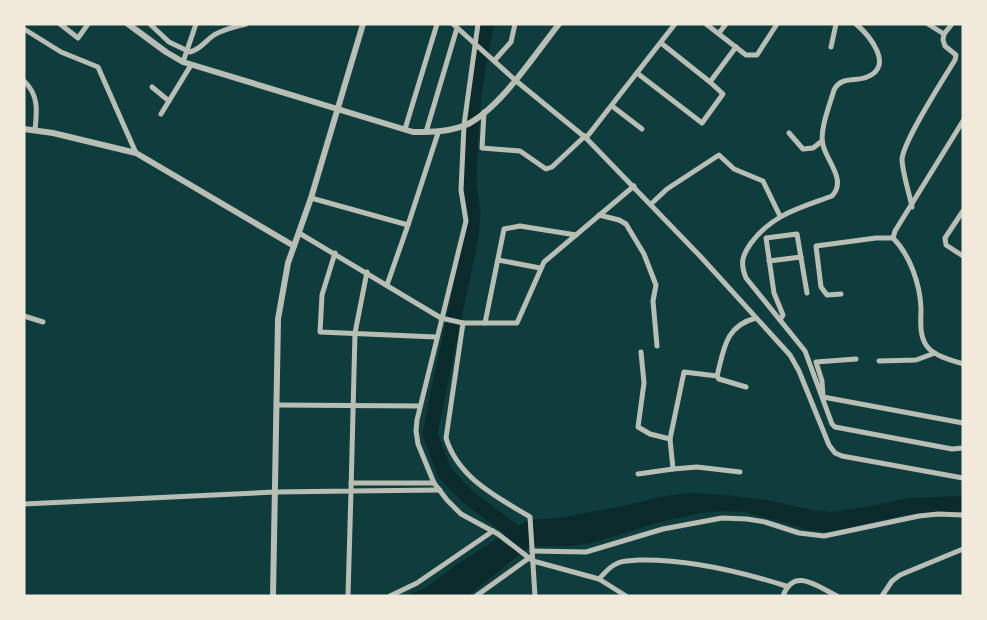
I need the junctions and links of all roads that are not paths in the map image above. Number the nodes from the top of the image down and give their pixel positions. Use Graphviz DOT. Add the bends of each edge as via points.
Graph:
graph roads {
  1 [pos="60,24"];
  2 [pos="88,24"];
  3 [pos="128,24"];
  4 [pos="150,24"];
  5 [pos="196,24"];
  6 [pos="246,24"];
  7 [pos="363,24"];
  8 [pos="437,24"];
  9 [pos="478,24"];
  10 [pos="514,24"];
  11 [pos="559,24"];
  12 [pos="675,24"];
  13 [pos="706,24"];
  14 [pos="726,24"];
  15 [pos="777,24"];
  16 [pos="836,24"];
  17 [pos="856,24"];
  18 [pos="928,24"];
  19 [pos="952,24"];
  20 [pos="455,26"];
  21 [pos="24,29"];
  22 [pos="719,33"];
  23 [pos="944,34"];
  24 [pos="661,43"];
  25 [pos="476,45"];
  26 [pos="736,47"];
  27 [pos="831,47"];
  28 [pos="186,50"];
  29 [pos="494,61"];
  30 [pos="183,62"];
  31 [pos="191,65"];
  32 [pos="637,73"];
  33 [pos="515,80"];
  34 [pos="24,81"];
  35 [pos="710,82"];
  36 [pos="152,87"];
  37 [pos="169,100"];
  38 [pos="612,106"];
  39 [pos="336,110"];
  40 [pos="161,114"];
  41 [pos="482,114"];
  42 [pos="963,121"];
  43 [pos="466,124"];
  44 [pos="24,129"];
  45 [pos="405,129"];
  46 [pos="642,129"];
  47 [pos="34,130"];
  48 [pos="426,132"];
  49 [pos="438,133"];
  50 [pos="789,133"];
  51 [pos="586,137"];
  52 [pos="822,141"];
  53 [pos="136,153"];
  54 [pos="634,186"];
  55 [pos="311,198"];
  56 [pos="651,204"];
  57 [pos="912,207"];
  58 [pos="963,211"];
  59 [pos="599,215"];
  60 [pos="780,216"];
  61 [pos="408,225"];
  62 [pos="299,233"];
  63 [pos="576,235"];
  64 [pos="893,238"];
  65 [pos="294,246"];
  66 [pos="335,253"];
  67 [pos="963,256"];
  68 [pos="801,257"];
  69 [pos="498,260"];
  70 [pos="769,261"];
  71 [pos="540,268"];
  72 [pos="367,272"];
  73 [pos="387,285"];
  74 [pos="807,293"];
  75 [pos="841,294"];
  76 [pos="24,316"];
  77 [pos="441,318"];
  78 [pos="756,318"];
  79 [pos="780,320"];
  80 [pos="43,322"];
  81 [pos="463,323"];
  82 [pos="485,323"];
  83 [pos="355,333"];
  84 [pos="436,337"];
  85 [pos="657,345"];
  86 [pos="640,352"];
  87 [pos="935,352"];
  88 [pos="856,359"];
  89 [pos="879,361"];
  90 [pos="963,364"];
  91 [pos="717,376"];
  92 [pos="746,387"];
  93 [pos="823,397"];
  94 [pos="277,405"];
  95 [pos="354,405"];
  96 [pos="420,406"];
  97 [pos="963,423"];
  98 [pos="670,438"];
  99 [pos="963,448"];
  100 [pos="673,469"];
  101 [pos="740,472"];
  102 [pos="638,474"];
  103 [pos="963,478"];
  104 [pos="351,483"];
  105 [pos="434,483"];
  106 [pos="440,490"];
  107 [pos="351,491"];
  108 [pos="275,492"];
  109 [pos="24,504"];
  110 [pos="963,515"];
  111 [pos="496,533"];
  112 [pos="963,549"];
  113 [pos="532,550"];
  114 [pos="529,558"];
  115 [pos="598,579"];
  116 [pos="786,586"];
  117 [pos="273,596"];
  118 [pos="348,596"];
  119 [pos="390,596"];
  120 [pos="476,596"];
  121 [pos="536,596"];
  122 [pos="626,596"];
  123 [pos="783,596"];
  124 [pos="837,596"];
  125 [pos="882,596"];
  1 -- 2 [label="street" via="78,38"];
  3 -- 30 [label="street"];
  4 -- 28 [label="street" via="169,42"];
  5 -- 28 [label="street"];
  6 -- 28 [label="street" via="223,30 195,51"];
  7 -- 39 [label="street"];
  8 -- 45 [label="street"];
  9 -- 25 [label="street"];
  10 -- 29 [label="street" via="511,42"];
  11 -- 33 [label="street"];
  12 -- 24 [label="street"];
  13 -- 22 [label="street"];
  14 -- 22 [label="street"];
  15 -- 26 [label="street" via="757,55 746,56"];
  16 -- 27 [label="street"];
  17 -- 52 [label="street" via="870,35 880,56 879,64 868,77 837,84"];
  18 -- 23 [label="street"];
  19 -- 23 [label="street"];
  20 -- 25 [label="street"];
  20 -- 48 [label="street"];
  21 -- 53 [label="street" via="61,52 99,67"];
  22 -- 26 [label="street"];
  23 -- 57 [label="street" via="945,46 956,55 955,60 902,159"];
  24 -- 32 [label="street"];
  24 -- 35 [label="street"];
  25 -- 29 [label="street"];
  25 -- 43 [label="street"];
  26 -- 35 [label="street"];
  28 -- 30 [label="street"];
  29 -- 33 [label="street"];
  30 -- 31 [label="street"];
  31 -- 37 [label="street"];
  31 -- 39 [label="street"];
  32 -- 35 [label="street" via="702,123 723,94"];
  32 -- 38 [label="street"];
  33 -- 41 [label="street"];
  33 -- 51 [label="street"];
  34 -- 47 [label="street" via="38,108"];
  36 -- 37 [label="street"];
  37 -- 40 [label="street"];
  38 -- 46 [label="street"];
  38 -- 51 [label="street"];
  39 -- 45 [label="street"];
  39 -- 55 [label="street"];
  41 -- 43 [label="street"];
  41 -- 51 [label="street" via="482,148 520,151 546,169"];
  42 -- 57 [label="street"];
  43 -- 49 [label="street"];
  43 -- 77 [label="street" via="461,190 466,221"];
  44 -- 47 [label="street"];
  45 -- 48 [label="street"];
  47 -- 53 [label="street"];
  48 -- 49 [label="street"];
  49 -- 61 [label="street"];
  50 -- 52 [label="street" via="804,149"];
  51 -- 54 [label="street"];
  52 -- 60 [label="street" via="838,178 838,190 832,196"];
  53 -- 65 [label="street"];
  54 -- 56 [label="street"];
  54 -- 59 [label="street"];
  55 -- 61 [label="street"];
  55 -- 62 [label="street"];
  56 -- 60 [label="street" via="719,154 734,169 763,181"];
  56 -- 78 [label="street"];
  57 -- 64 [label="street"];
  58 -- 67 [label="street" via="945,238 946,245"];
  59 -- 63 [label="street"];
  59 -- 85 [label="street" via="626,224 644,254 656,285 652,301"];
  60 -- 79 [label="street" via="759,232 741,260 746,278"];
  61 -- 73 [label="street"];
  62 -- 65 [label="street"];
  62 -- 66 [label="street"];
  63 -- 69 [label="street" via="520,225 504,229"];
  63 -- 71 [label="street"];
  64 -- 75 [label="street" via="816,246 821,287 827,295"];
  64 -- 87 [label="street" via="913,271 921,305 921,332 925,344"];
  65 -- 94 [label="street" via="278,319"];
  66 -- 72 [label="street"];
  66 -- 83 [label="street" via="322,295 320,332"];
  68 -- 70 [label="street"];
  68 -- 70 [label="street" via="797,234 766,238"];
  68 -- 74 [label="street"];
  69 -- 71 [label="street"];
  69 -- 82 [label="street"];
  70 -- 79 [label="street" via="774,293 783,315"];
  71 -- 82 [label="street" via="517,323"];
  72 -- 73 [label="street"];
  72 -- 83 [label="street"];
  73 -- 77 [label="street"];
  76 -- 80 [label="street"];
  77 -- 81 [label="street"];
  77 -- 84 [label="street"];
  78 -- 91 [label="street" via="744,321 732,332 724,345"];
  78 -- 103 [label="street" via="795,363 835,453"];
  79 -- 93 [label="street" via="805,351"];
  81 -- 82 [label="street"];
  81 -- 113 [label="street" via="446,429 449,449 469,477 530,517"];
  83 -- 84 [label="street"];
  83 -- 95 [label="street"];
  84 -- 96 [label="street"];
  86 -- 98 [label="street" via="644,383 638,427"];
  87 -- 89 [label="street" via="916,360"];
  87 -- 90 [label="street"];
  88 -- 93 [label="street" via="816,362"];
  91 -- 92 [label="street"];
  91 -- 98 [label="street" via="684,372"];
  93 -- 97 [label="street"];
  93 -- 99 [label="street" via="835,427"];
  94 -- 95 [label="street"];
  94 -- 108 [label="street"];
  95 -- 96 [label="street"];
  95 -- 104 [label="street"];
  96 -- 105 [label="street" via="418,444"];
  98 -- 100 [label="street"];
  100 -- 101 [label="street" via="697,466"];
  100 -- 102 [label="street"];
  104 -- 105 [label="street"];
  104 -- 107 [label="street"];
  105 -- 106 [label="street"];
  106 -- 107 [label="street"];
  106 -- 111 [label="street" via="461,514"];
  107 -- 108 [label="street"];
  107 -- 118 [label="street"];
  108 -- 109 [label="street"];
  108 -- 117 [label="street"];
  110 -- 113 [label="street" via="919,516 824,536 756,520 722,518 663,529 586,552"];
  111 -- 114 [label="street"];
  111 -- 119 [label="street"];
  112 -- 125 [label="street" via="900,575"];
  113 -- 114 [label="street"];
  114 -- 115 [label="street"];
  114 -- 120 [label="street"];
  114 -- 121 [label="street"];
  115 -- 116 [label="street" via="615,564 654,560 700,564"];
  115 -- 122 [label="street"];
  116 -- 123 [label="street"];
  116 -- 124 [label="street" via="802,580"];
}
